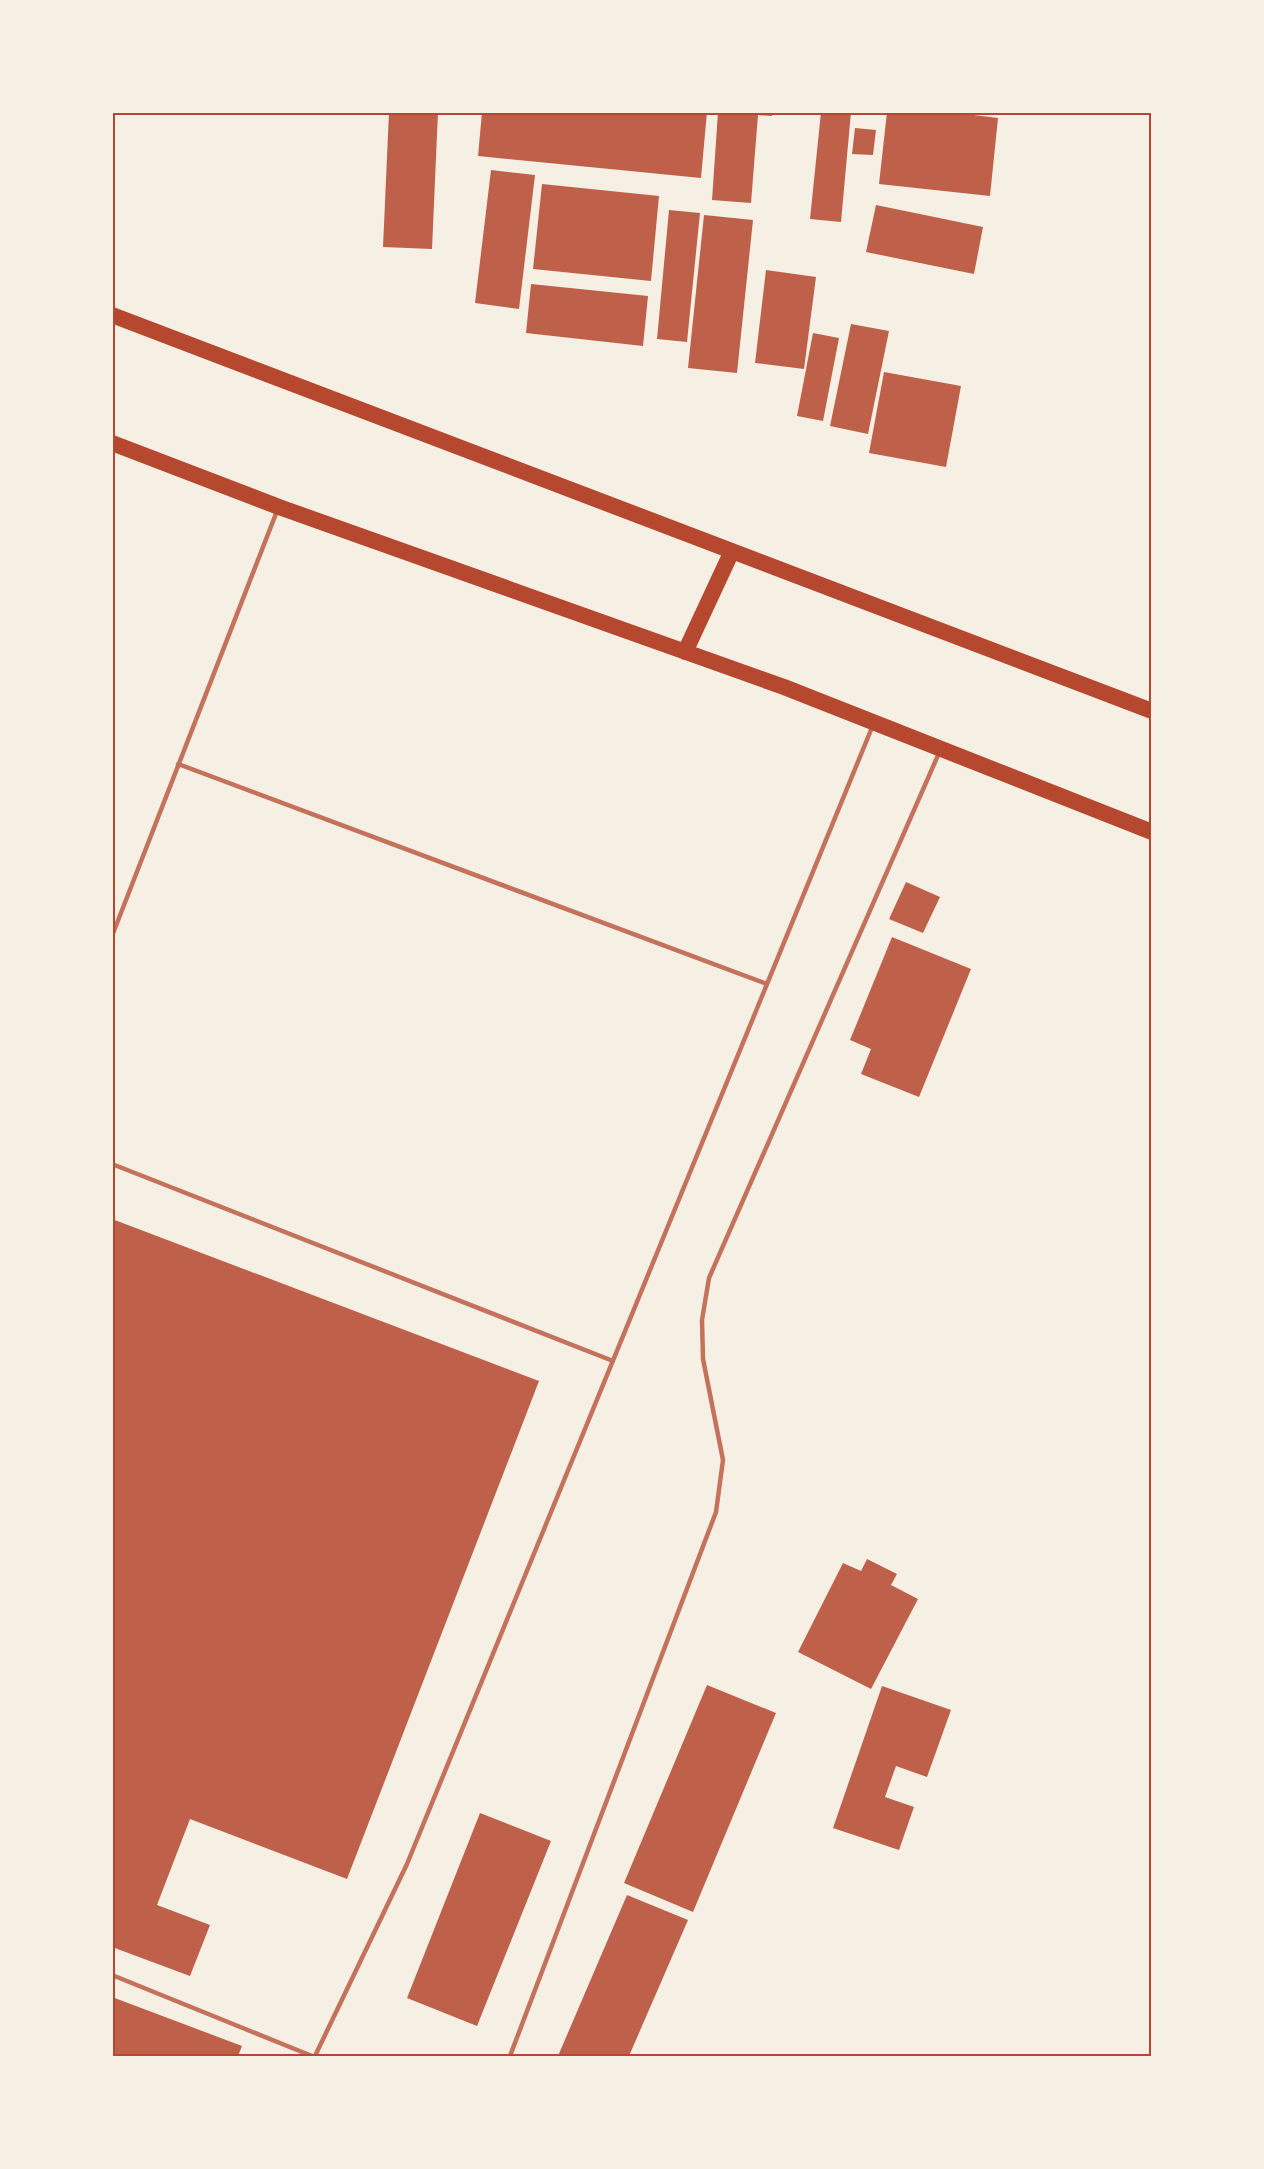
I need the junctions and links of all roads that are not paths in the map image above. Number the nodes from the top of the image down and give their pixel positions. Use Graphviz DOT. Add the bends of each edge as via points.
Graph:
graph roads {
  1 [pos="112,315"];
  2 [pos="112,443"];
  3 [pos="279,507"];
  4 [pos="732,551"];
  5 [pos="685,652"];
  6 [pos="1152,711"];
  7 [pos="874,723"];
  8 [pos="941,749"];
  9 [pos="178,764"];
  10 [pos="1152,832"];
  11 [pos="112,936"];
  12 [pos="767,984"];
  13 [pos="112,1164"];
  14 [pos="613,1361"];
  15 [pos="112,1975"];
  16 [pos="314,2056"];
  17 [pos="510,2056"];
  1 -- 4 [label="highway"];
  2 -- 3 [label="highway"];
  3 -- 5 [label="highway"];
  3 -- 9 [label="lane"];
  4 -- 5 [label="highway"];
  4 -- 6 [label="highway"];
  5 -- 7 [label="highway"];
  7 -- 8 [label="highway"];
  7 -- 12 [label="lane"];
  8 -- 10 [label="highway"];
  8 -- 17 [label="lane" via="709,1278 702,1320 703,1359 723,1460 716,1512"];
  9 -- 11 [label="lane"];
  9 -- 12 [label="lane"];
  12 -- 14 [label="lane"];
  13 -- 14 [label="lane"];
  14 -- 16 [label="lane" via="406,1864"];
  15 -- 16 [label="lane"];
}
